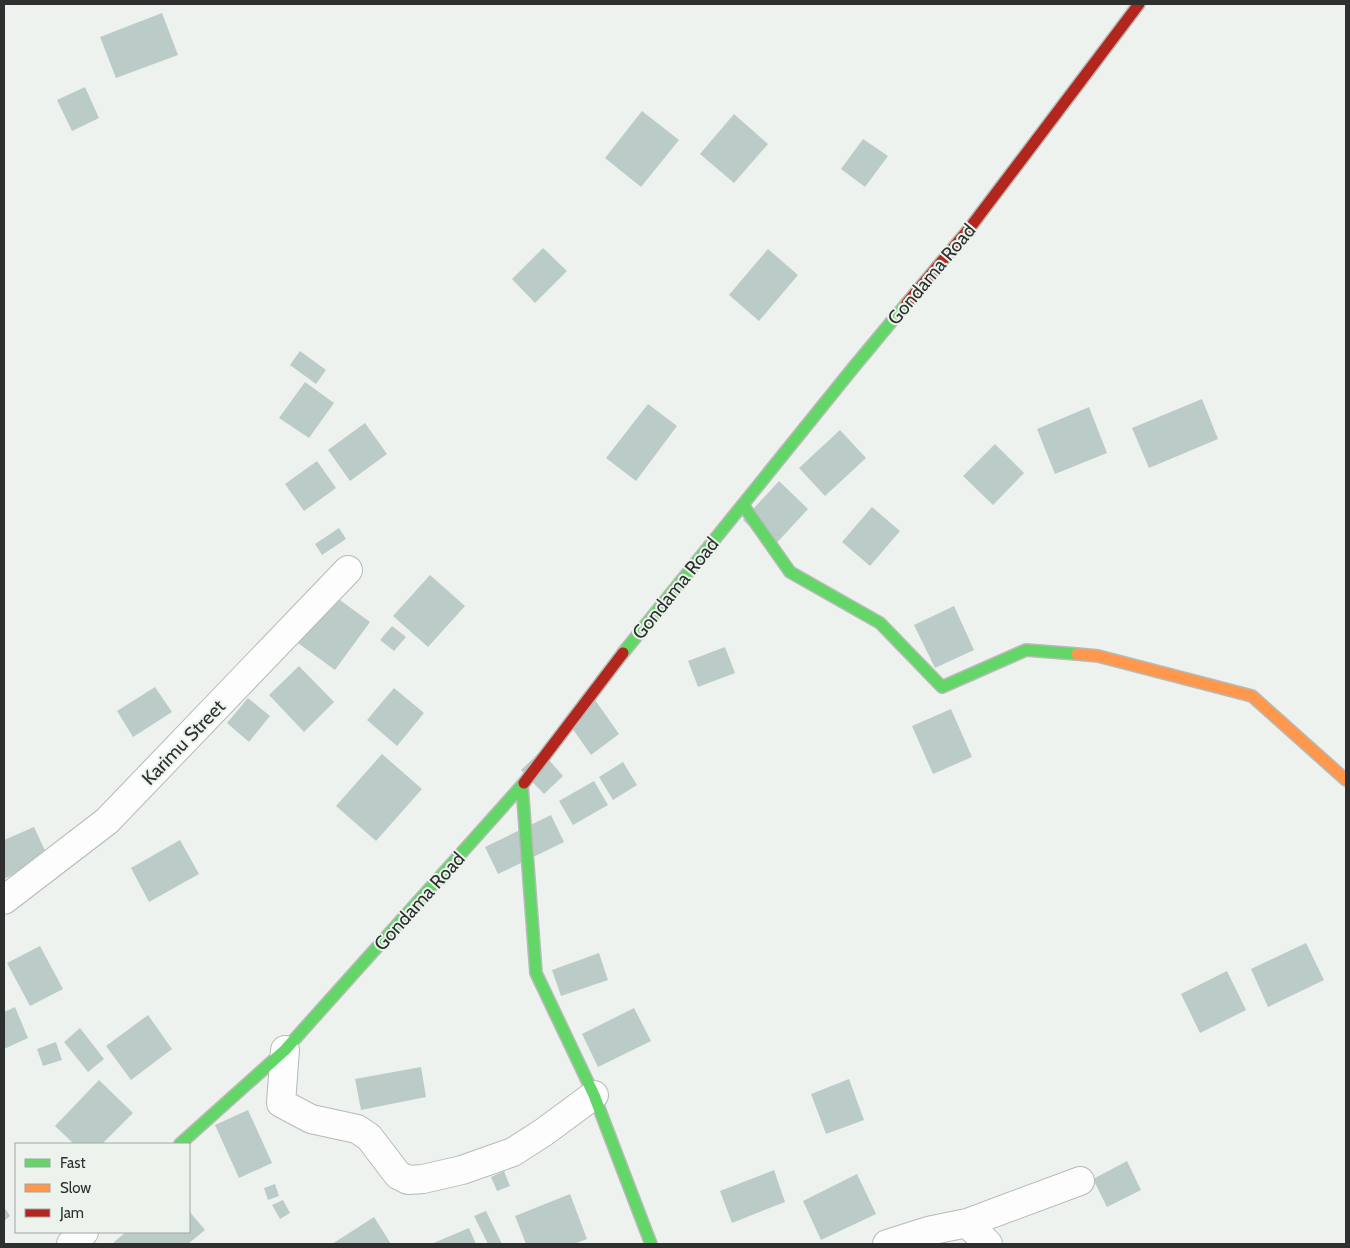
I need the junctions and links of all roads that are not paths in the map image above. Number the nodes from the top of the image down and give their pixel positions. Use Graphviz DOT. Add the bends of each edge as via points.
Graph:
graph roads {
  1 [pos="1139,4"];
  2 [pos="743,505"];
  3 [pos="348,570"];
  4 [pos="1346,780"];
  5 [pos="522,786"];
  6 [pos="4,900"];
  7 [pos="285,1050"];
  8 [pos="594,1095"];
  9 [pos="181,1143"];
  10 [pos="1080,1181"];
  11 [pos="967,1224"];
  12 [pos="83,1233"];
  13 [pos="70,1244"];
  14 [pos="652,1244"];
  15 [pos="887,1244"];
  16 [pos="988,1244"];
  1 -- 2 [label="street, Gondama Road" via="969,230"];
  2 -- 4 [label="street" via="790,572 880,624 942,687 1026,650 1098,656 1252,696"];
  2 -- 5 [label="street, Gondama Road" via="619,657"];
  3 -- 6 [label="street, Karimu Street" via="107,821"];
  5 -- 7 [label="street, Gondama Road"];
  5 -- 8 [label="street" via="536,973"];
  7 -- 8 [label="street" via="282,1102 311,1119 357,1129 369,1137 398,1175 408,1180 462,1170 513,1152"];
  7 -- 9 [label="street, Gondama Road"];
  8 -- 14 [label="street"];
  10 -- 11 [label="street"];
  11 -- 15 [label="street" via="928,1231"];
  11 -- 16 [label="street"];
  12 -- 13 [label="street"];
}
